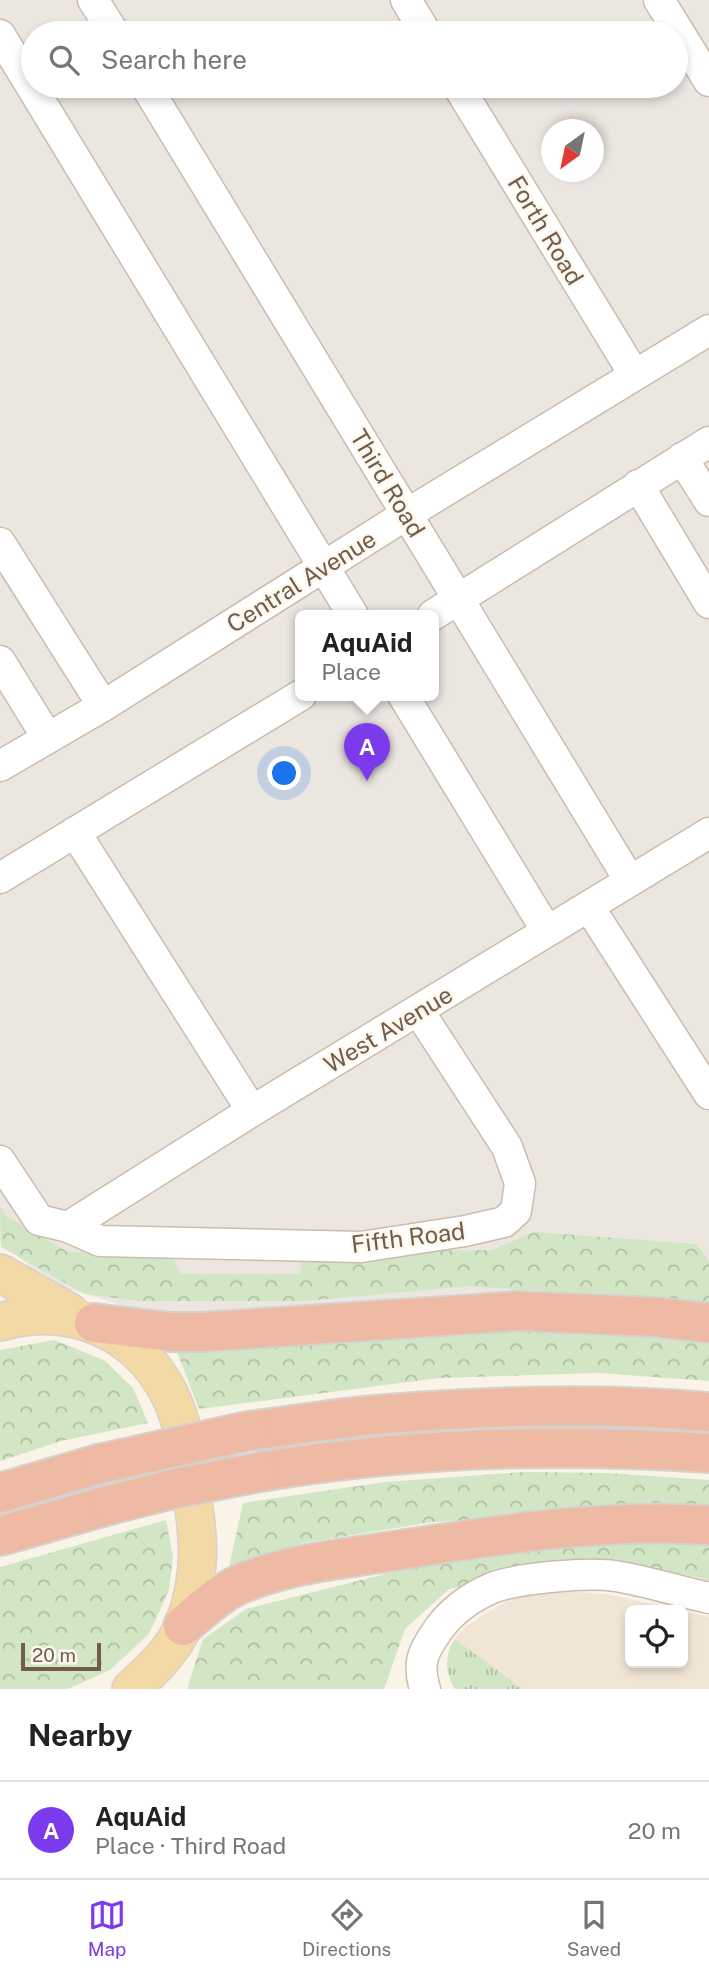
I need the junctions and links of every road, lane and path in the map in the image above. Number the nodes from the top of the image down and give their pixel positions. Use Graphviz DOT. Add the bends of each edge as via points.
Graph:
graph roads {
  1 [pos="93,0"];
  2 [pos="406,0"];
  3 [pos="659,0"];
  4 [pos="106,21"];
  5 [pos="419,21"];
  6 [pos="672,21"];
  7 [pos="0,35"];
  8 [pos="688,47"];
  9 [pos="21,69"];
  10 [pos="709,81"];
  11 [pos="38,98"];
  12 [pos="153,98"];
  13 [pos="465,98"];
  14 [pos="709,330"];
  15 [pos="634,374"];
  16 [pos="709,442"];
  17 [pos="682,458"];
  18 [pos="638,485"];
  19 [pos="709,502"];
  20 [pos="407,513"];
  21 [pos="0,543"];
  22 [pos="324,567"];
  23 [pos="459,598"];
  24 [pos="709,603"];
  25 [pos="350,610"];
  26 [pos="439,611"];
  27 [pos="0,662"];
  28 [pos="295,699"];
  29 [pos="406,701"];
  30 [pos="103,706"];
  31 [pos="47,737"];
  32 [pos="0,766"];
  33 [pos="75,832"];
  34 [pos="709,833"];
  35 [pos="0,878"];
  36 [pos="631,881"];
  37 [pos="589,907"];
  38 [pos="547,931"];
  39 [pos="418,1010"];
  40 [pos="709,1094"];
  41 [pos="252,1111"];
  42 [pos="0,1161"];
  43 [pos="68,1227"];
  44 [pos="0,1273"];
  45 [pos="88,1321"];
  46 [pos="0,1322"];
  47 [pos="709,1323"];
  48 [pos="709,1412"];
  49 [pos="709,1453"];
  50 [pos="0,1493"];
  51 [pos="709,1525"];
  52 [pos="0,1536"];
  53 [pos="709,1598"];
  54 [pos="179,1633"];
  55 [pos="131,1689"];
  56 [pos="155,1689"];
  57 [pos="425,1689"];
  1 -- 4 [label="street"];
  2 -- 5 [label="street"];
  3 -- 6 [label="street"];
  7 -- 9 [label="street"];
  8 -- 10 [label="street"];
  11 -- 22 [label="street"];
  12 -- 20 [label="street, Third Road"];
  13 -- 15 [label="street, Forth Road"];
  14 -- 15 [label="street, Central Avenue"];
  15 -- 20 [label="street, Central Avenue"];
  16 -- 17 [label="street"];
  17 -- 18 [label="street"];
  17 -- 19 [label="street"];
  18 -- 23 [label="street"];
  18 -- 24 [label="street"];
  20 -- 22 [label="street, Central Avenue"];
  20 -- 23 [label="street, Third Road"];
  21 -- 30 [label="street"];
  22 -- 25 [label="street"];
  22 -- 30 [label="street, Central Avenue"];
  23 -- 26 [label="street"];
  23 -- 36 [label="street, Third Road"];
  27 -- 31 [label="street"];
  28 -- 33 [label="street"];
  29 -- 38 [label="street"];
  30 -- 31 [label="street, Central Avenue"];
  31 -- 32 [label="street, Central Avenue"];
  33 -- 35 [label="street"];
  33 -- 41 [label="street"];
  34 -- 36 [label="street, West Avenue"];
  36 -- 37 [label="street, West Avenue"];
  37 -- 38 [label="street, West Avenue"];
  37 -- 40 [label="street"];
  38 -- 39 [label="street, West Avenue"];
  39 -- 41 [label="street, West Avenue"];
  39 -- 43 [label="street, Fifth Road" via="507,1147 520,1183 516,1211 504,1222 361,1247 100,1241"];
  41 -- 43 [label="street, West Avenue"];
  42 -- 43 [label="street, Fifth Road" via="39,1220"];
  44 -- 45 [label="main road"];
  45 -- 46 [label="main road" via="35,1315"];
  45 -- 47 [label="highway" via="203,1332 517,1311"];
  45 -- 54 [label="main road" via="138,1352 154,1371 181,1424 198,1528 199,1563"];
  48 -- 50 [label="highway, bridge" via="603,1407 373,1415 248,1431 99,1464"];
  49 -- 52 [label="highway, bridge" via="537,1447 368,1458 177,1488"];
  51 -- 54 [label="highway" via="612,1524 474,1538 313,1562 240,1584"];
  53 -- 57 [label="street" via="613,1576 574,1575 495,1587 463,1603 424,1649 420,1673"];
  54 -- 55 [label="main road"];
  54 -- 56 [label="main road"];
}
